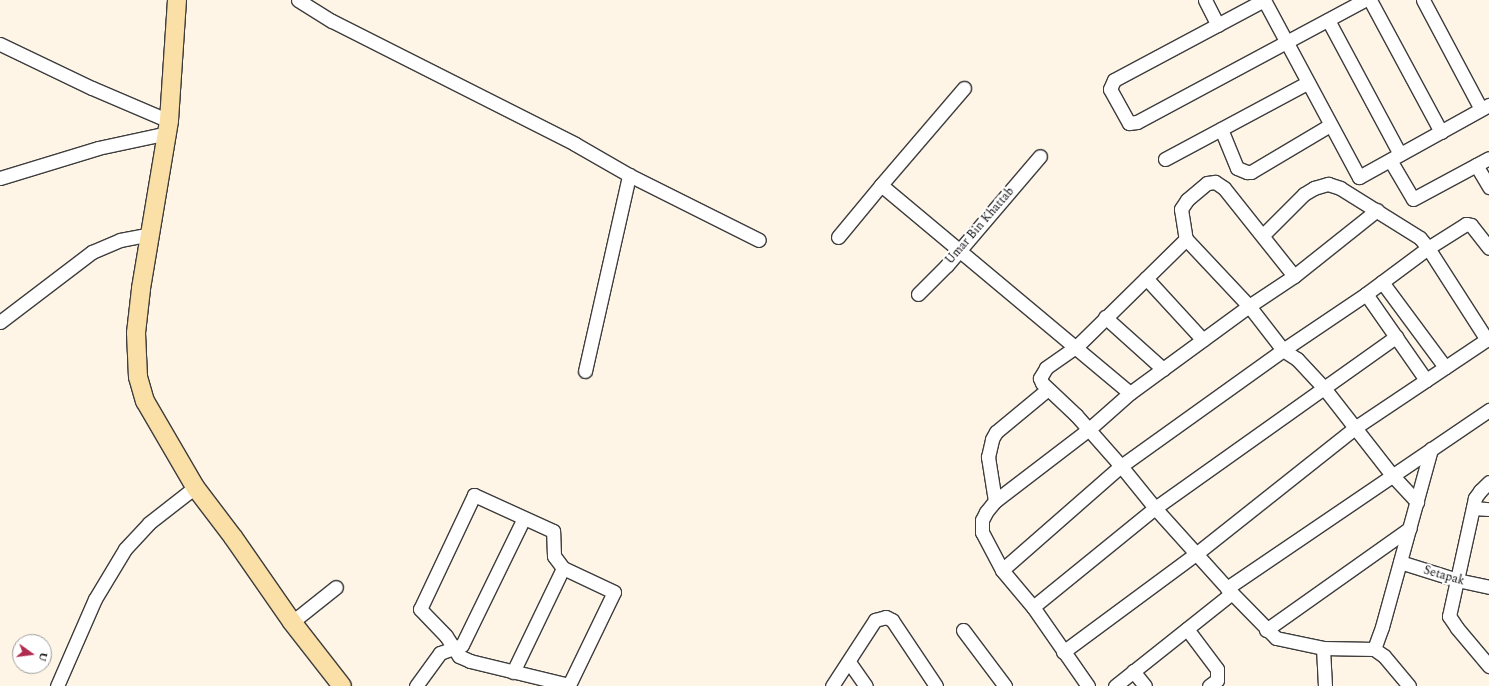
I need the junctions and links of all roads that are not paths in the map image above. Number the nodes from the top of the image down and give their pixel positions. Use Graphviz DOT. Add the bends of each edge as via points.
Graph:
graph roads {
  1 [pos="177,0"];
  2 [pos="298,0"];
  3 [pos="1205,0"];
  4 [pos="1264,0"];
  5 [pos="1365,0"];
  6 [pos="1370,0"];
  7 [pos="1423,0"];
  8 [pos="1328,20"];
  9 [pos="1218,25"];
  10 [pos="1286,43"];
  11 [pos="0,44"];
  12 [pos="1307,83"];
  13 [pos="964,88"];
  14 [pos="1485,107"];
  15 [pos="1330,125"];
  16 [pos="168,127"];
  17 [pos="1221,129"];
  18 [pos="1441,132"];
  19 [pos="1040,156"];
  20 [pos="1395,157"];
  21 [pos="1489,158"];
  22 [pos="1165,159"];
  23 [pos="1476,165"];
  24 [pos="629,175"];
  25 [pos="0,178"];
  26 [pos="881,185"];
  27 [pos="1489,187"];
  28 [pos="1377,210"];
  29 [pos="150,234"];
  30 [pos="1263,234"];
  31 [pos="838,237"];
  32 [pos="1186,238"];
  33 [pos="760,240"];
  34 [pos="1428,248"];
  35 [pos="1489,248"];
  36 [pos="960,249"];
  37 [pos="1294,276"];
  38 [pos="1146,278"];
  39 [pos="1382,282"];
  40 [pos="918,294"];
  41 [pos="1366,294"];
  42 [pos="1249,306"];
  43 [pos="1104,317"];
  44 [pos="0,322"];
  45 [pos="1396,337"];
  46 [pos="1488,339"];
  47 [pos="1203,340"];
  48 [pos="1077,346"];
  49 [pos="1283,350"];
  50 [pos="1445,367"];
  51 [pos="1163,369"];
  52 [pos="585,371"];
  53 [pos="1426,380"];
  54 [pos="1324,388"];
  55 [pos="1048,389"];
  56 [pos="1130,392"];
  57 [pos="1489,410"];
  58 [pos="1356,427"];
  59 [pos="1088,430"];
  60 [pos="1431,449"];
  61 [pos="1121,466"];
  62 [pos="1392,475"];
  63 [pos="1489,482"];
  64 [pos="195,488"];
  65 [pos="995,501"];
  66 [pos="1417,502"];
  67 [pos="1155,508"];
  68 [pos="1473,508"];
  69 [pos="1489,509"];
  70 [pos="524,518"];
  71 [pos="1410,528"];
  72 [pos="1197,553"];
  73 [pos="1400,562"];
  74 [pos="563,568"];
  75 [pos="1002,570"];
  76 [pos="1457,580"];
  77 [pos="336,587"];
  78 [pos="1489,588"];
  79 [pos="1230,590"];
  80 [pos="1033,607"];
  81 [pos="295,619"];
  82 [pos="1186,629"];
  83 [pos="963,630"];
  84 [pos="1266,630"];
  85 [pos="1323,648"];
  86 [pos="453,649"];
  87 [pos="1374,649"];
  88 [pos="1063,652"];
  89 [pos="849,662"];
  90 [pos="1489,666"];
  91 [pos="1134,671"];
  92 [pos="513,672"];
  93 [pos="58,686"];
  94 [pos="342,686"];
  95 [pos="416,686"];
  96 [pos="569,686"];
  97 [pos="832,686"];
  98 [pos="866,686"];
  99 [pos="936,686"];
  100 [pos="1005,686"];
  101 [pos="1088,686"];
  102 [pos="1115,686"];
  103 [pos="1145,686"];
  104 [pos="1209,686"];
  105 [pos="1325,686"];
  106 [pos="1409,686"];
  1 -- 16 [label="street"];
  2 -- 24 [label="street" via="332,21 575,144"];
  3 -- 9 [label="street"];
  4 -- 9 [label="street"];
  4 -- 10 [label="street"];
  5 -- 8 [label="street"];
  6 -- 18 [label="street"];
  7 -- 14 [label="street"];
  8 -- 10 [label="street"];
  8 -- 20 [label="street"];
  9 -- 10 [label="street" via="1114,80 1110,89 1129,123 1137,122"];
  10 -- 12 [label="street"];
  11 -- 16 [label="street"];
  12 -- 15 [label="street"];
  12 -- 17 [label="street"];
  13 -- 26 [label="street"];
  14 -- 18 [label="street"];
  15 -- 17 [label="street" via="1251,172 1237,168"];
  15 -- 20 [label="street" via="1359,177"];
  16 -- 25 [label="street"];
  16 -- 29 [label="street"];
  17 -- 22 [label="street"];
  18 -- 20 [label="street"];
  19 -- 36 [label="street, Umar Bin Khattab"];
  20 -- 23 [label="street" via="1413,199"];
  21 -- 23 [label="street"];
  23 -- 27 [label="street"];
  24 -- 33 [label="street"];
  24 -- 52 [label="street"];
  26 -- 31 [label="street"];
  26 -- 36 [label="street"];
  28 -- 30 [label="street" via="1340,188 1322,185 1304,194"];
  28 -- 34 [label="street" via="1415,234"];
  28 -- 37 [label="street"];
  29 -- 44 [label="street" via="120,240 92,252"];
  29 -- 64 [label="street" via="136,334 138,377 145,401"];
  30 -- 32 [label="street" via="1224,188 1211,182 1184,204 1181,214"];
  30 -- 37 [label="street"];
  32 -- 38 [label="street"];
  32 -- 42 [label="street"];
  34 -- 35 [label="street" via="1466,224 1471,225"];
  34 -- 39 [label="street"];
  34 -- 46 [label="street"];
  36 -- 40 [label="street, Umar Bin Khattab"];
  36 -- 48 [label="street"];
  37 -- 42 [label="street"];
  38 -- 43 [label="street"];
  38 -- 47 [label="street"];
  39 -- 41 [label="street"];
  39 -- 50 [label="street"];
  41 -- 45 [label="street"];
  41 -- 49 [label="street"];
  42 -- 47 [label="street"];
  42 -- 49 [label="street"];
  43 -- 48 [label="street"];
  43 -- 51 [label="street"];
  45 -- 53 [label="street"];
  45 -- 54 [label="street"];
  46 -- 50 [label="street"];
  47 -- 51 [label="street"];
  48 -- 55 [label="street" via="1041,374 1042,383"];
  48 -- 56 [label="street"];
  49 -- 54 [label="street" via="1297,359"];
  49 -- 61 [label="street"];
  50 -- 53 [label="street"];
  51 -- 56 [label="street"];
  53 -- 58 [label="street"];
  54 -- 58 [label="street"];
  54 -- 67 [label="street"];
  55 -- 59 [label="street"];
  55 -- 65 [label="street" via="996,432 992,439 988,457"];
  56 -- 59 [label="street"];
  57 -- 60 [label="street"];
  58 -- 62 [label="street"];
  58 -- 72 [label="street"];
  59 -- 61 [label="street"];
  59 -- 65 [label="street"];
  60 -- 62 [label="street"];
  60 -- 66 [label="street"];
  61 -- 67 [label="street"];
  61 -- 75 [label="street"];
  62 -- 66 [label="street"];
  62 -- 79 [label="street"];
  63 -- 68 [label="street" via="1480,491"];
  64 -- 81 [label="street"];
  64 -- 93 [label="street" via="149,523 125,549 95,599"];
  65 -- 75 [label="street" via="982,520 982,532"];
  66 -- 71 [label="street"];
  67 -- 72 [label="street"];
  67 -- 80 [label="street"];
  68 -- 69 [label="street"];
  68 -- 76 [label="street"];
  70 -- 74 [label="street" via="553,531 554,556"];
  70 -- 86 [label="street" via="462,645"];
  70 -- 86 [label="street" via="474,495 420,609 446,636"];
  71 -- 73 [label="street"];
  71 -- 84 [label="street"];
  72 -- 79 [label="street"];
  72 -- 88 [label="street"];
  73 -- 76 [label="street, Setapak"];
  73 -- 87 [label="street"];
  74 -- 92 [label="street"];
  74 -- 96 [label="street" via="614,592"];
  75 -- 80 [label="street"];
  76 -- 78 [label="street, Setapak"];
  76 -- 90 [label="street" via="1449,616"];
  77 -- 81 [label="street"];
  79 -- 82 [label="street"];
  79 -- 84 [label="street"];
  80 -- 88 [label="street"];
  81 -- 94 [label="street"];
  82 -- 91 [label="street"];
  82 -- 104 [label="street" via="1217,669 1217,680"];
  83 -- 100 [label="street"];
  84 -- 85 [label="street" via="1276,638"];
  85 -- 87 [label="street"];
  85 -- 105 [label="street"];
  86 -- 92 [label="street" via="459,656 470,661"];
  86 -- 95 [label="street" via="440,653"];
  87 -- 106 [label="street" via="1384,656"];
  88 -- 101 [label="street"];
  89 -- 97 [label="street"];
  89 -- 98 [label="street"];
  89 -- 99 [label="street" via="875,620 886,617 892,620"];
  91 -- 102 [label="street"];
  91 -- 103 [label="street"];
  92 -- 96 [label="street"];
}
